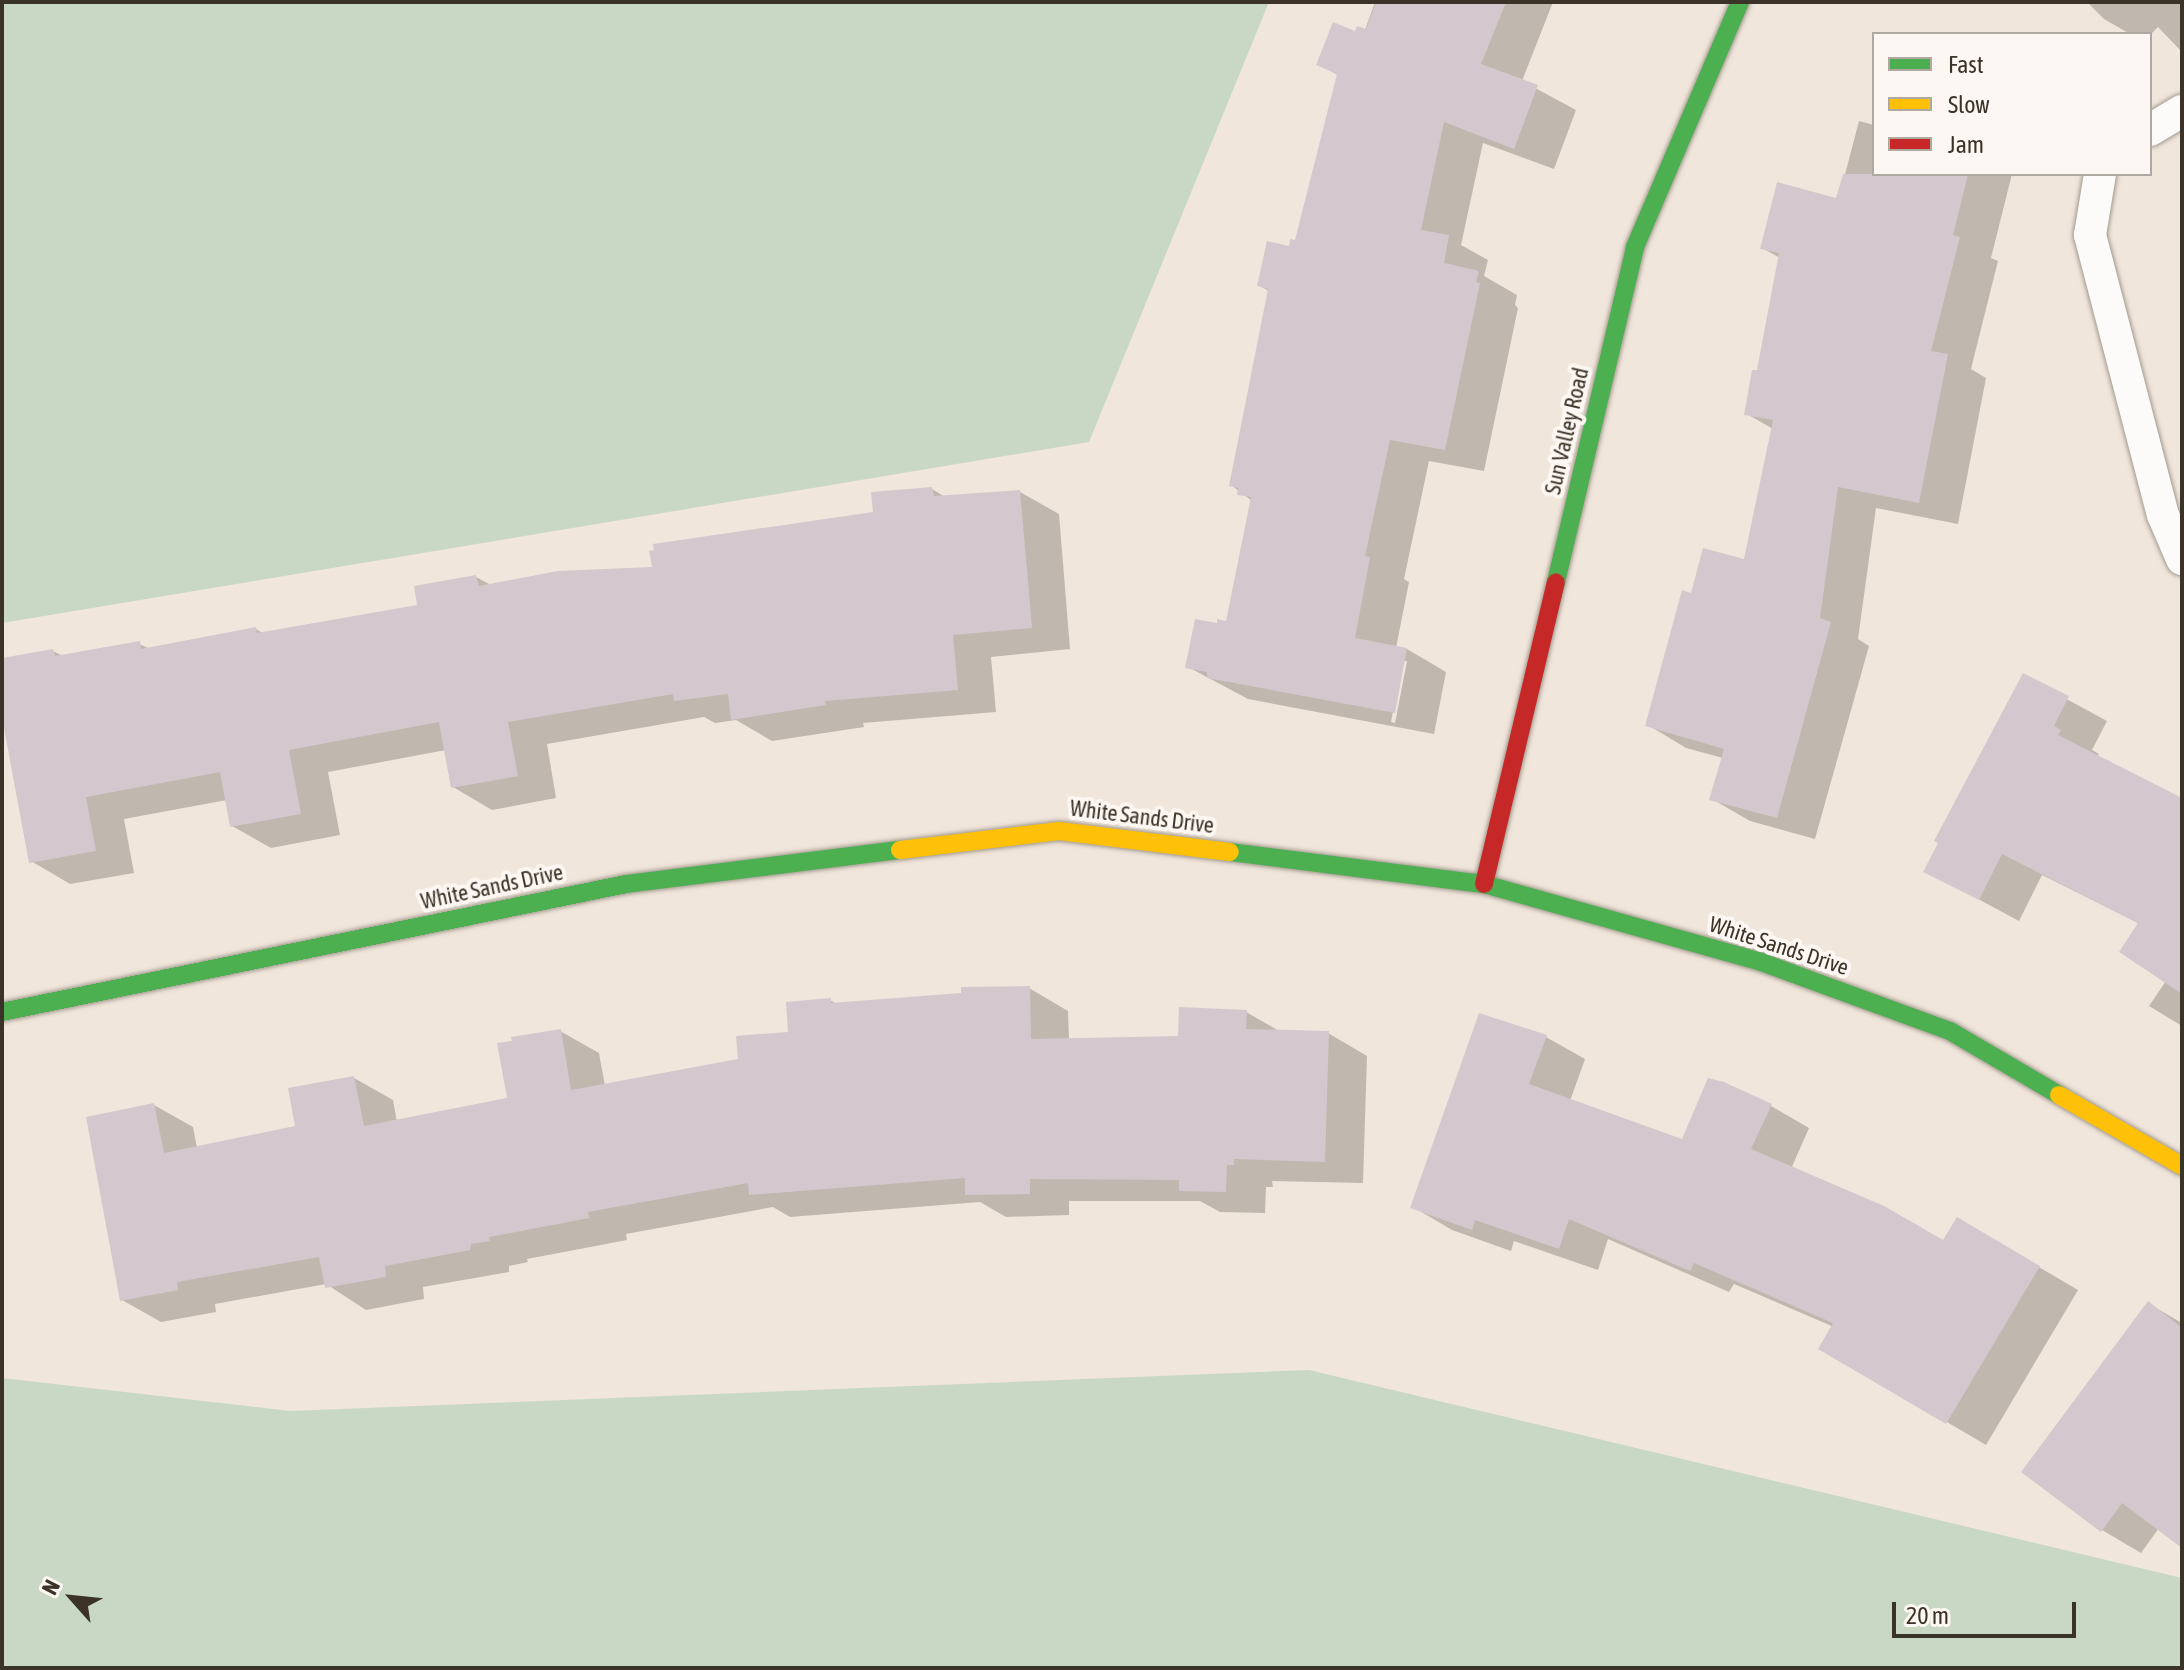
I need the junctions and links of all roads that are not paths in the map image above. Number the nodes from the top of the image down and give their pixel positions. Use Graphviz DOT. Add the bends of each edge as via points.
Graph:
graph roads {
  1 [pos="1740,2"];
  2 [pos="2182,111"];
  3 [pos="2152,129"];
  4 [pos="2100,176"];
  5 [pos="2182,559"];
  6 [pos="1484,884"];
  7 [pos="2,1012"];
  8 [pos="2182,1166"];
  1 -- 6 [label="street, Sun Valley Road" via="1635,247"];
  2 -- 3 [label="lane"];
  4 -- 5 [label="lane" via="2090,235 2163,515"];
  6 -- 7 [label="street, White Sands Drive" via="1059,831 626,884"];
  6 -- 8 [label="street, White Sands Drive" via="1761,962 1950,1031"];
}
